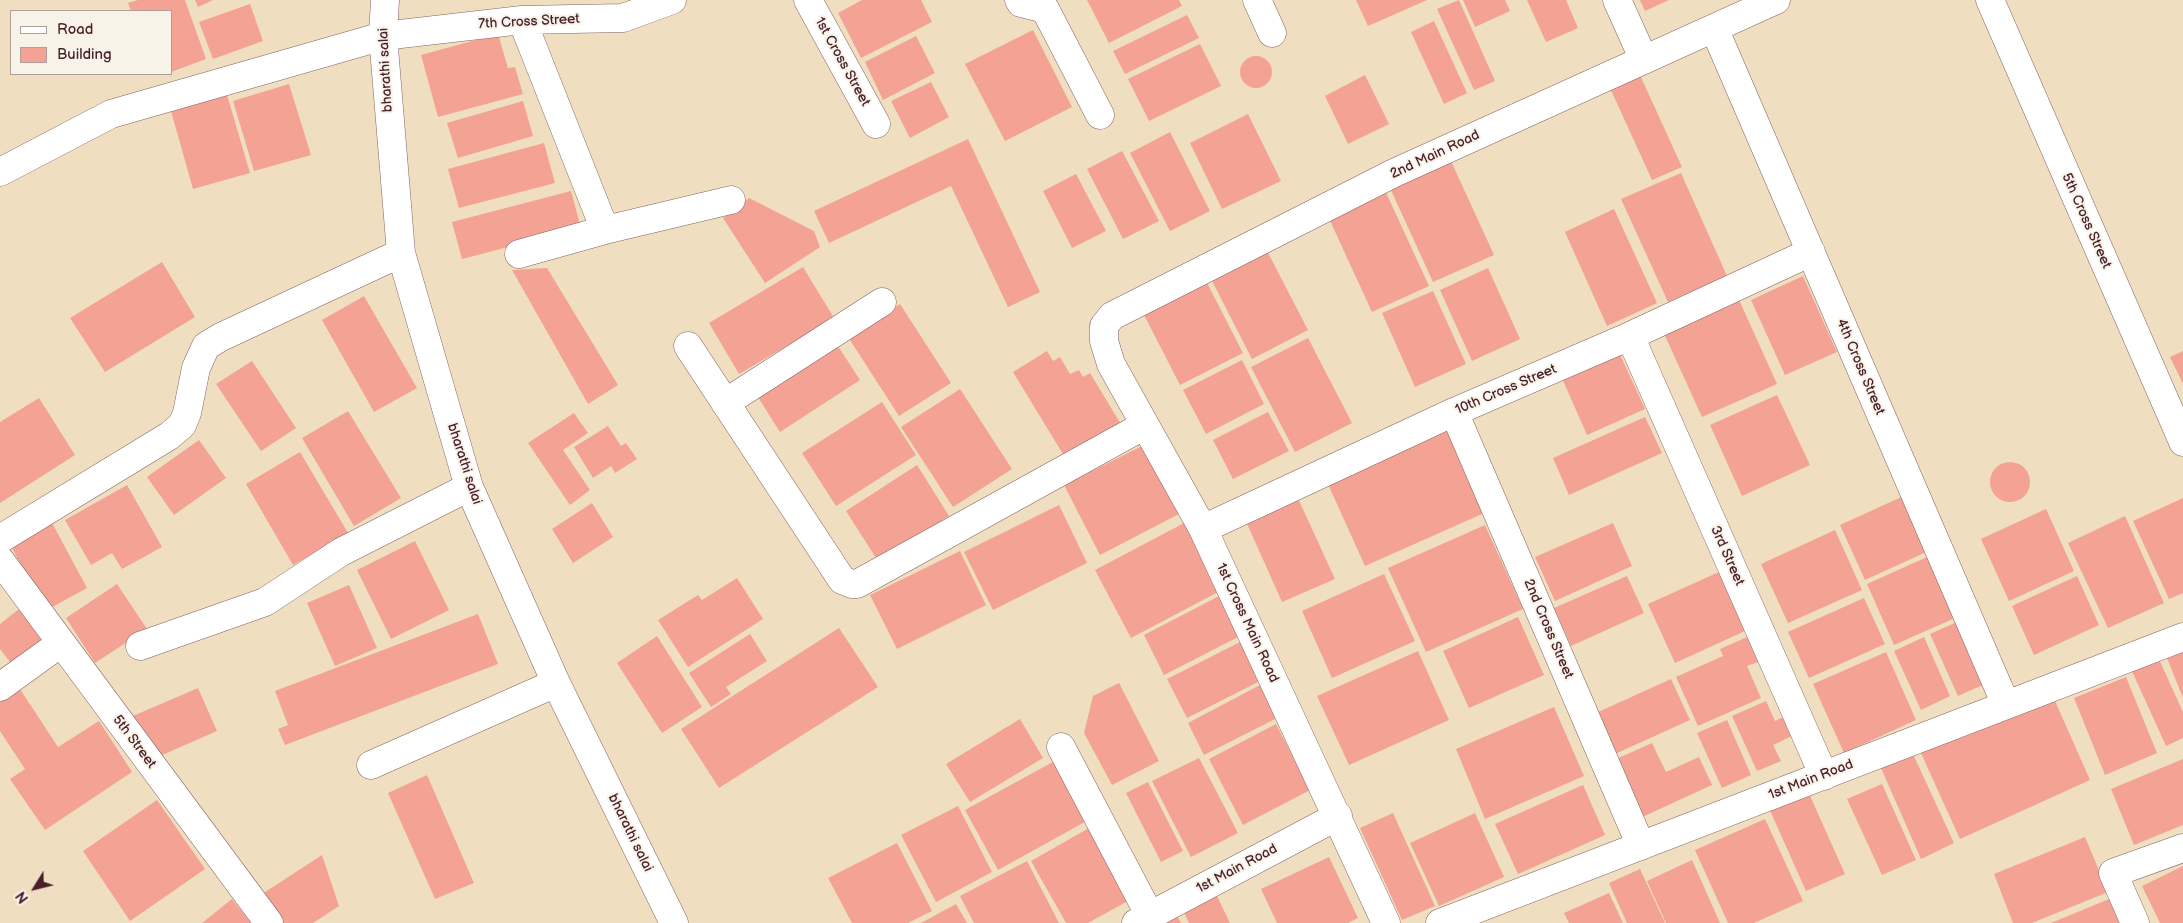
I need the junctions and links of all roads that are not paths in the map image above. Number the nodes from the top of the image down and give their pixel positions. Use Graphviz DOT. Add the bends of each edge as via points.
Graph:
graph roads {
  1 [pos="385,0"];
  2 [pos="672,0"];
  3 [pos="808,0"];
  4 [pos="1019,0"];
  5 [pos="1257,0"];
  6 [pos="1617,0"];
  7 [pos="1776,0"];
  8 [pos="1990,0"];
  9 [pos="522,20"];
  10 [pos="1714,28"];
  11 [pos="1272,33"];
  12 [pos="383,36"];
  13 [pos="1644,60"];
  14 [pos="1100,115"];
  15 [pos="876,124"];
  16 [pos="0,172"];
  17 [pos="731,200"];
  18 [pos="605,230"];
  19 [pos="1810,252"];
  20 [pos="401,253"];
  21 [pos="519,254"];
  22 [pos="882,302"];
  23 [pos="1104,326"];
  24 [pos="1630,336"];
  25 [pos="688,346"];
  26 [pos="725,403"];
  27 [pos="1454,412"];
  28 [pos="1145,425"];
  29 [pos="2183,442"];
  30 [pos="469,486"];
  31 [pos="1203,529"];
  32 [pos="0,539"];
  33 [pos="0,560"];
  34 [pos="2183,637"];
  35 [pos="61,643"];
  36 [pos="140,646"];
  37 [pos="556,682"];
  38 [pos="0,688"];
  39 [pos="2006,705"];
  40 [pos="1061,747"];
  41 [pos="371,765"];
  42 [pos="1824,776"];
  43 [pos="1338,816"];
  44 [pos="1641,846"];
  45 [pos="2183,848"];
  46 [pos="1143,919"];
  47 [pos="269,923"];
  48 [pos="674,923"];
  49 [pos="1386,923"];
  50 [pos="1440,923"];
  51 [pos="2135,923"];
  1 -- 12 [label="street, bharathi salai"];
  2 -- 9 [label="street, 7th Cross Street" via="624,18"];
  3 -- 15 [label="street, 1st Cross Street"];
  4 -- 14 [label="street" via="1045,9"];
  5 -- 11 [label="street"];
  6 -- 13 [label="street"];
  7 -- 10 [label="street, 2nd Main Road"];
  8 -- 29 [label="street, 5th Cross Street"];
  9 -- 12 [label="street, 7th Cross Street"];
  9 -- 18 [label="street"];
  10 -- 13 [label="street, 2nd Main Road"];
  10 -- 19 [label="street, 4th Cross Street"];
  12 -- 16 [label="street, 7th Cross Street" via="111,114"];
  12 -- 20 [label="street, bharathi salai"];
  13 -- 23 [label="street, 2nd Main Road" via="1394,173 1112,316"];
  17 -- 18 [label="street"];
  18 -- 21 [label="street"];
  19 -- 24 [label="street, 10th Cross Street"];
  19 -- 39 [label="street, 4th Cross Street"];
  20 -- 30 [label="street, bharathi salai"];
  20 -- 32 [label="street" via="206,346 196,368 182,425"];
  22 -- 26 [label="street"];
  23 -- 28 [label="street, 1st Cross Main Road" via="1104,341 1112,364"];
  24 -- 27 [label="street, 10th Cross Street"];
  24 -- 42 [label="street, 3rd Street"];
  25 -- 26 [label="street"];
  26 -- 28 [label="street" via="842,580 852,584"];
  27 -- 31 [label="street, 10th Cross Street"];
  27 -- 44 [label="street, 2nd Cross Street"];
  28 -- 31 [label="street, 1st Cross Main Road"];
  30 -- 36 [label="street" via="341,552 265,602"];
  30 -- 37 [label="street, bharathi salai"];
  31 -- 43 [label="street, 1st Cross Main Road"];
  33 -- 35 [label="street, 5th Street"];
  34 -- 39 [label="street, 1st Main Road"];
  35 -- 38 [label="street"];
  35 -- 47 [label="street, 5th Street"];
  37 -- 41 [label="street"];
  37 -- 48 [label="street, bharathi salai"];
  39 -- 42 [label="street, 1st Main Road"];
  40 -- 46 [label="street"];
  42 -- 44 [label="street, 1st Main Road"];
  43 -- 46 [label="street, 1st Main Road"];
  43 -- 49 [label="street, 1st Cross Main Road"];
  44 -- 50 [label="street, 1st Main Road"];
  45 -- 51 [label="street" via="2112,873"];
}
